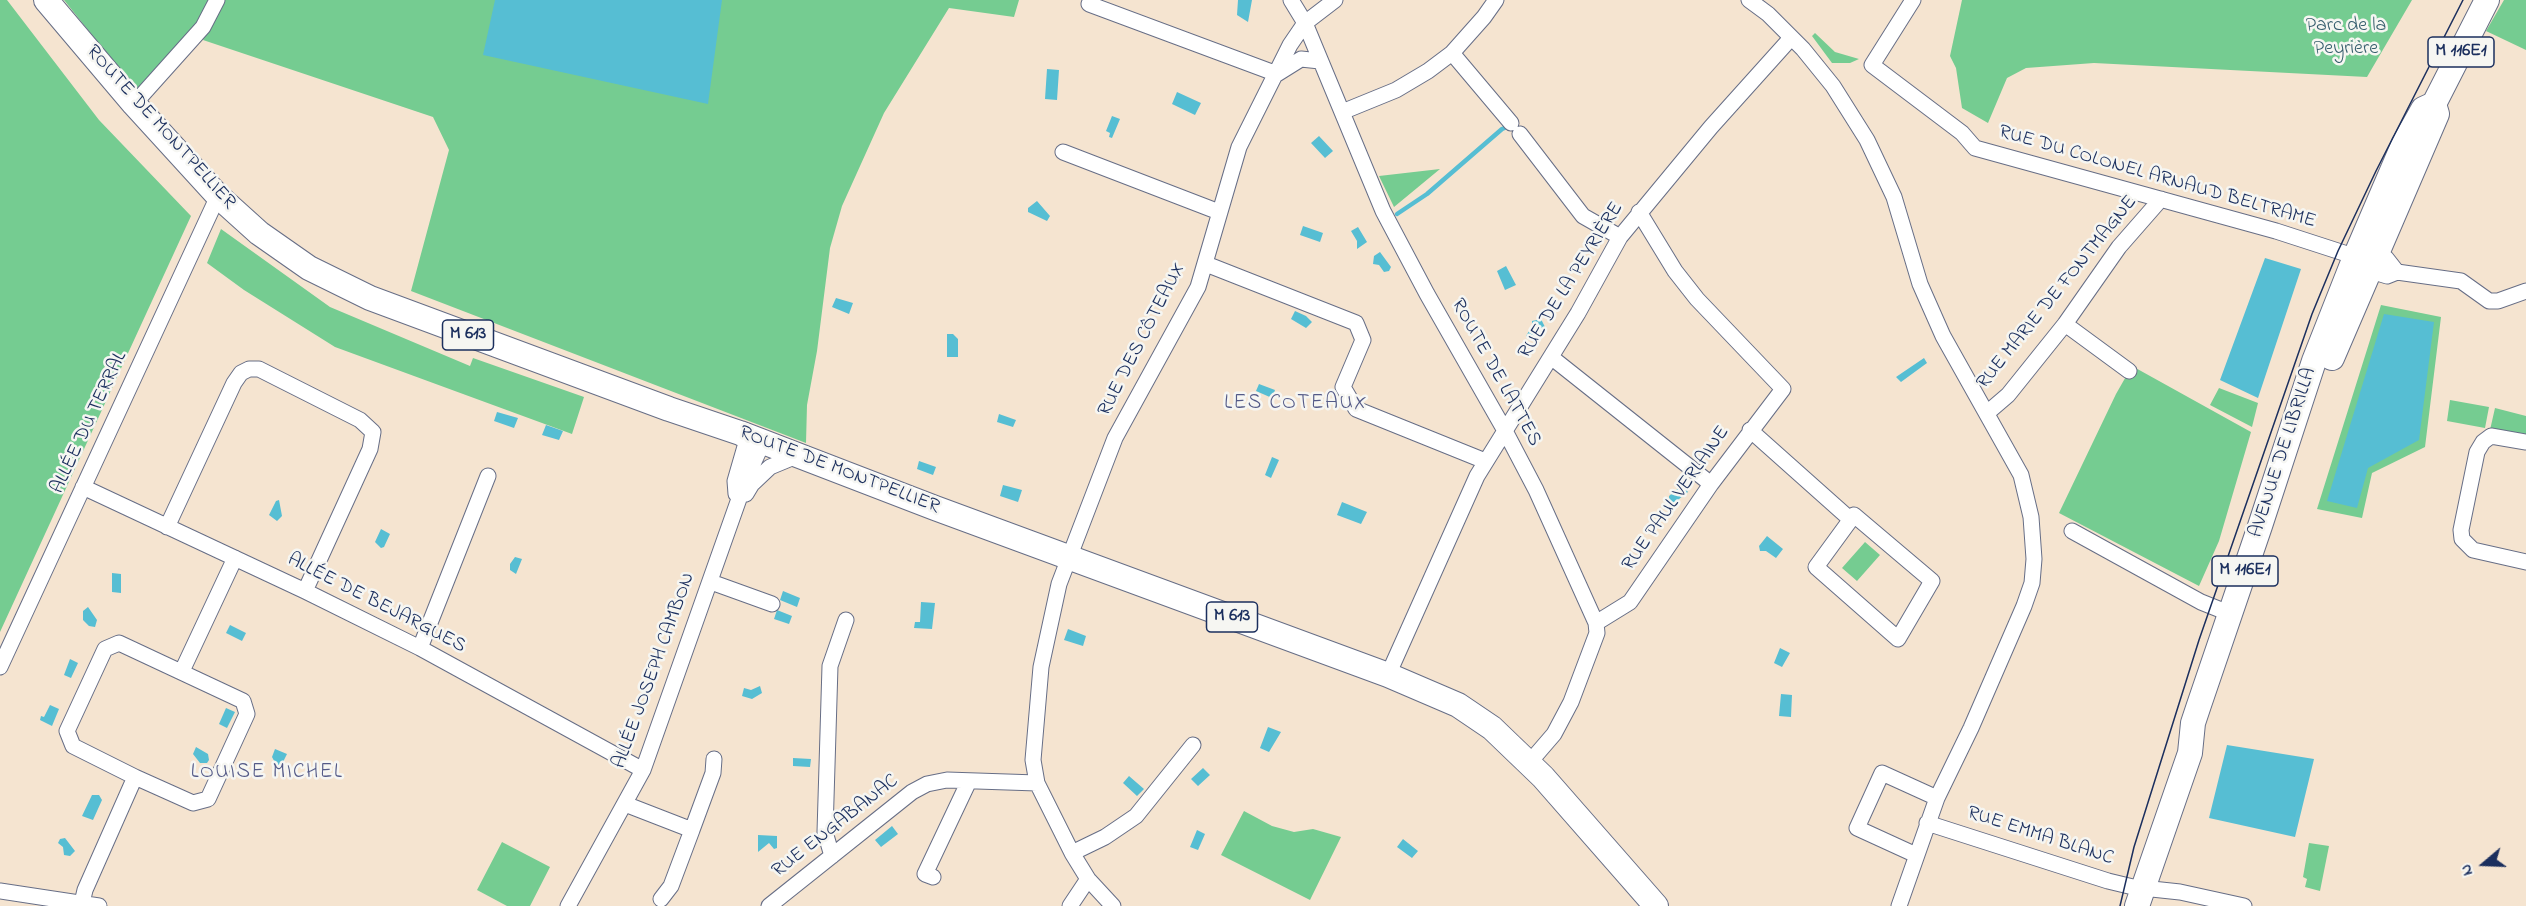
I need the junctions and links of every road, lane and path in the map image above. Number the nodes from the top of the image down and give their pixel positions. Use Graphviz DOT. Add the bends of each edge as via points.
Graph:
graph roads {
  1 [pos="46,0"];
  2 [pos="217,0"];
  3 [pos="1291,0"];
  4 [pos="1335,0"];
  5 [pos="1496,0"];
  6 [pos="1749,0"];
  7 [pos="1913,0"];
  8 [pos="2487,0"];
  9 [pos="1089,4"];
  10 [pos="1305,23"];
  11 [pos="1791,38"];
  12 [pos="1452,53"];
  13 [pos="1320,62"];
  14 [pos="1277,74"];
  15 [pos="134,104"];
  16 [pos="2434,104"];
  17 [pos="1342,112"];
  18 [pos="2404,143"];
  19 [pos="1063,152"];
  20 [pos="218,196"];
  21 [pos="2161,200"];
  22 [pos="1219,212"];
  23 [pos="1639,212"];
  24 [pos="1620,237"];
  25 [pos="2361,259"];
  26 [pos="1206,264"];
  27 [pos="2526,291"];
  28 [pos="2064,324"];
  29 [pos="1551,357"];
  30 [pos="2129,372"];
  31 [pos="1987,413"];
  32 [pos="1504,429"];
  33 [pos="1750,430"];
  34 [pos="746,435"];
  35 [pos="2526,442"];
  36 [pos="799,455"];
  37 [pos="1485,461"];
  38 [pos="488,476"];
  39 [pos="735,481"];
  40 [pos="1711,484"];
  41 [pos="83,487"];
  42 [pos="736,509"];
  43 [pos="1851,520"];
  44 [pos="167,527"];
  45 [pos="2072,531"];
  46 [pos="235,558"];
  47 [pos="1069,558"];
  48 [pos="2526,562"];
  49 [pos="711,582"];
  50 [pos="305,591"];
  51 [pos="772,604"];
  52 [pos="2231,615"];
  53 [pos="846,620"];
  54 [pos="1596,623"];
  55 [pos="420,648"];
  56 [pos="0,667"];
  57 [pos="182,671"];
  58 [pos="1388,675"];
  59 [pos="1193,745"];
  60 [pos="714,759"];
  61 [pos="1529,763"];
  62 [pos="643,770"];
  63 [pos="135,777"];
  64 [pos="969,781"];
  65 [pos="1037,783"];
  66 [pos="1937,798"];
  67 [pos="625,804"];
  68 [pos="1927,823"];
  69 [pos="692,830"];
  70 [pos="1072,853"];
  71 [pos="1916,855"];
  72 [pos="832,856"];
  73 [pos="933,877"];
  74 [pos="1088,879"];
  75 [pos="0,891"];
  76 [pos="2143,895"];
  77 [pos="661,898"];
  78 [pos="82,903"];
  79 [pos="99,906"];
  80 [pos="568,906"];
  81 [pos="769,906"];
  82 [pos="1070,906"];
  83 [pos="1113,906"];
  84 [pos="1656,906"];
  85 [pos="1899,906"];
  86 [pos="2244,906"];
  1 -- 15 [label="main road, ROUTE DE MONTPELLIER / M 613"];
  2 -- 15 [label="street" via="203,27"];
  3 -- 10 [label="street, ROUTE DE LATTES"];
  4 -- 10 [label="street, RUE DES CÔTEAUX"];
  5 -- 12 [label="street"];
  6 -- 11 [label="street"];
  7 -- 21 [label="street, RUE DU COLONEL ARNAUD BELTRAME" via="1872,65 1962,133 1975,148"];
  8 -- 16 [label="main road, AVENUE DE LIBRILLA / M 116E1"];
  9 -- 14 [label="street"];
  10 -- 13 [label="street, ROUTE DE LATTES"];
  10 -- 14 [label="street, RUE DES CÔTEAUX"];
  11 -- 23 [label="street, RUE DE LA PEYRIÈRE"];
  11 -- 31 [label="street" via="1827,78 1867,140 1894,197 1920,284 1943,336"];
  12 -- 17 [label="street" via="1396,90"];
  12 -- 24 [label="street" via="1583,216"];
  13 -- 14 [label="street" via="1301,59"];
  13 -- 17 [label="street, ROUTE DE LATTES"];
  14 -- 22 [label="street, RUE DES CÔTEAUX" via="1239,147"];
  15 -- 20 [label="main road, ROUTE DE MONTPELLIER / M 613"];
  16 -- 18 [label="main road, AVENUE DE LIBRILLA / M 116E1" via="2423,109"];
  16 -- 25 [label="main road, AVENUE DE LIBRILLA / M 116E1" via="2437,114"];
  17 -- 32 [label="street, ROUTE DE LATTES" via="1383,211"];
  18 -- 25 [label="main road, AVENUE DE LIBRILLA / M 116E1"];
  18 -- 25 [label="main road, AVENUE DE LIBRILLA / M 116E1" via="2401,169"];
  19 -- 22 [label="street"];
  20 -- 34 [label="main road, ROUTE DE MONTPELLIER / M 613" via="309,268 370,298"];
  20 -- 41 [label="street, ALLÉE DU TERRAL"];
  21 -- 25 [label="street, RUE DU COLONEL ARNAUD BELTRAME"];
  21 -- 28 [label="street, RUE MARIE DE FONTMAGNE" via="2119,247"];
  22 -- 26 [label="street, RUE DES CÔTEAUX"];
  23 -- 24 [label="street, RUE DE LA PEYRIÈRE"];
  23 -- 33 [label="street, RUE PAUL VERLAINE" via="1675,271 1783,389"];
  24 -- 29 [label="street, RUE DE LA PEYRIÈRE"];
  25 -- 27 [label="street, RUE DU COLONEL ARNAUD BELTRAME" via="2386,258 2397,272 2460,281 2489,301"];
  25 -- 52 [label="main road, AVENUE DE LIBRILLA / M 116E1" via="2314,410"];
  25 -- 52 [label="main road, AVENUE DE LIBRILLA / M 116E1" via="2307,379"];
  26 -- 37 [label="street" via="1356,323 1363,340 1343,387 1356,409"];
  26 -- 47 [label="street, RUE DES CÔTEAUX" via="1193,296 1115,438"];
  28 -- 30 [label="street"];
  28 -- 31 [label="street, RUE MARIE DE FONTMAGNE" via="2008,395"];
  29 -- 32 [label="street, RUE DE LA PEYRIÈRE"];
  29 -- 40 [label="street"];
  31 -- 66 [label="street" via="2011,453 2026,490 2033,537 2032,582"];
  32 -- 37 [label="street, RUE DE LA PEYRIÈRE"];
  32 -- 54 [label="street, ROUTE DE LATTES"];
  33 -- 40 [label="street, RUE PAUL VERLAINE"];
  33 -- 43 [label="street"];
  34 -- 36 [label="main road, ROUTE DE MONTPELLIER / M 613"];
  34 -- 39 [label="street, ALLÉE JOSEPH CAMBON"];
  34 -- 39 [label="street, ALLÉE JOSEPH CAMBON" via="736,453"];
  34 -- 42 [label="street, ALLÉE JOSEPH CAMBON" via="746,478"];
  35 -- 48 [label="street" via="2491,436 2483,442 2477,452 2461,530 2466,545 2473,550"];
  36 -- 42 [label="street, ALLÉE JOSEPH CAMBON" via="770,467 752,484"];
  36 -- 47 [label="main road, ROUTE DE MONTPELLIER / M 613"];
  37 -- 58 [label="street, RUE DE LA PEYRIÈRE"];
  38 -- 55 [label="street"];
  39 -- 42 [label="street, ALLÉE JOSEPH CAMBON"];
  40 -- 54 [label="street, RUE PAUL VERLAINE" via="1630,602"];
  41 -- 44 [label="street, ALLÉE DE BEJARGUES"];
  41 -- 56 [label="street, ALLÉE DU TERRAL"];
  42 -- 49 [label="street, ALLÉE JOSEPH CAMBON"];
  43 -- 43 [label="street" via="1816,567 1898,639 1932,581 1854,515"];
  44 -- 46 [label="street, ALLÉE DE BEJARGUES"];
  44 -- 50 [label="street" via="234,383 241,373 260,369 360,420 373,432 370,449"];
  45 -- 52 [label="street"];
  46 -- 50 [label="street, ALLÉE DE BEJARGUES"];
  46 -- 57 [label="street"];
  47 -- 58 [label="main road, ROUTE DE MONTPELLIER / M 613"];
  47 -- 65 [label="street, RUE DES CÔTEAUX" via="1059,584 1041,667 1033,760"];
  49 -- 51 [label="street"];
  49 -- 62 [label="street, ALLÉE JOSEPH CAMBON"];
  50 -- 55 [label="street, ALLÉE DE BEJARGUES"];
  52 -- 76 [label="main road, AVENUE DE LIBRILLA / M 116E1" via="2165,846"];
  52 -- 76 [label="main road, AVENUE DE LIBRILLA / M 116E1" via="2193,723 2190,753"];
  53 -- 72 [label="street" via="830,666 825,832"];
  54 -- 61 [label="street" via="1597,633 1571,702 1554,734"];
  55 -- 62 [label="street, ALLÉE DE BEJARGUES"];
  57 -- 63 [label="street" via="243,701 247,714 208,799 194,803"];
  57 -- 63 [label="street" via="118,643 105,650 67,731 73,746"];
  58 -- 61 [label="main road, ROUTE DE MONTPELLIER / M 613" via="1458,705 1492,728"];
  59 -- 70 [label="street" via="1136,816"];
  60 -- 69 [label="street" via="713,773"];
  61 -- 84 [label="main road, ROUTE DE MONTPELLIER / M 613"];
  62 -- 67 [label="street, ALLÉE JOSEPH CAMBON"];
  63 -- 78 [label="street"];
  64 -- 65 [label="street, RUE ENGABANAC"];
  64 -- 72 [label="street, RUE ENGABANAC" via="947,780 912,792"];
  64 -- 73 [label="street" via="925,874"];
  65 -- 70 [label="street, RUE DES CÔTEAUX"];
  66 -- 68 [label="street"];
  66 -- 71 [label="street" via="1882,773 1857,828"];
  67 -- 69 [label="street"];
  67 -- 80 [label="street, ALLÉE JOSEPH CAMBON"];
  68 -- 71 [label="street"];
  68 -- 76 [label="street, RUE EMMA BLANC"];
  69 -- 77 [label="street" via="670,886"];
  70 -- 74 [label="street, RUE DES CÔTEAUX"];
  71 -- 85 [label="street"];
  72 -- 81 [label="street, RUE ENGABANAC"];
  74 -- 82 [label="street"];
  74 -- 83 [label="street, RUE DES CÔTEAUX"];
  75 -- 78 [label="street"];
  76 -- 86 [label="street, RUE EMMA BLANC"];
  78 -- 79 [label="street"];
}
